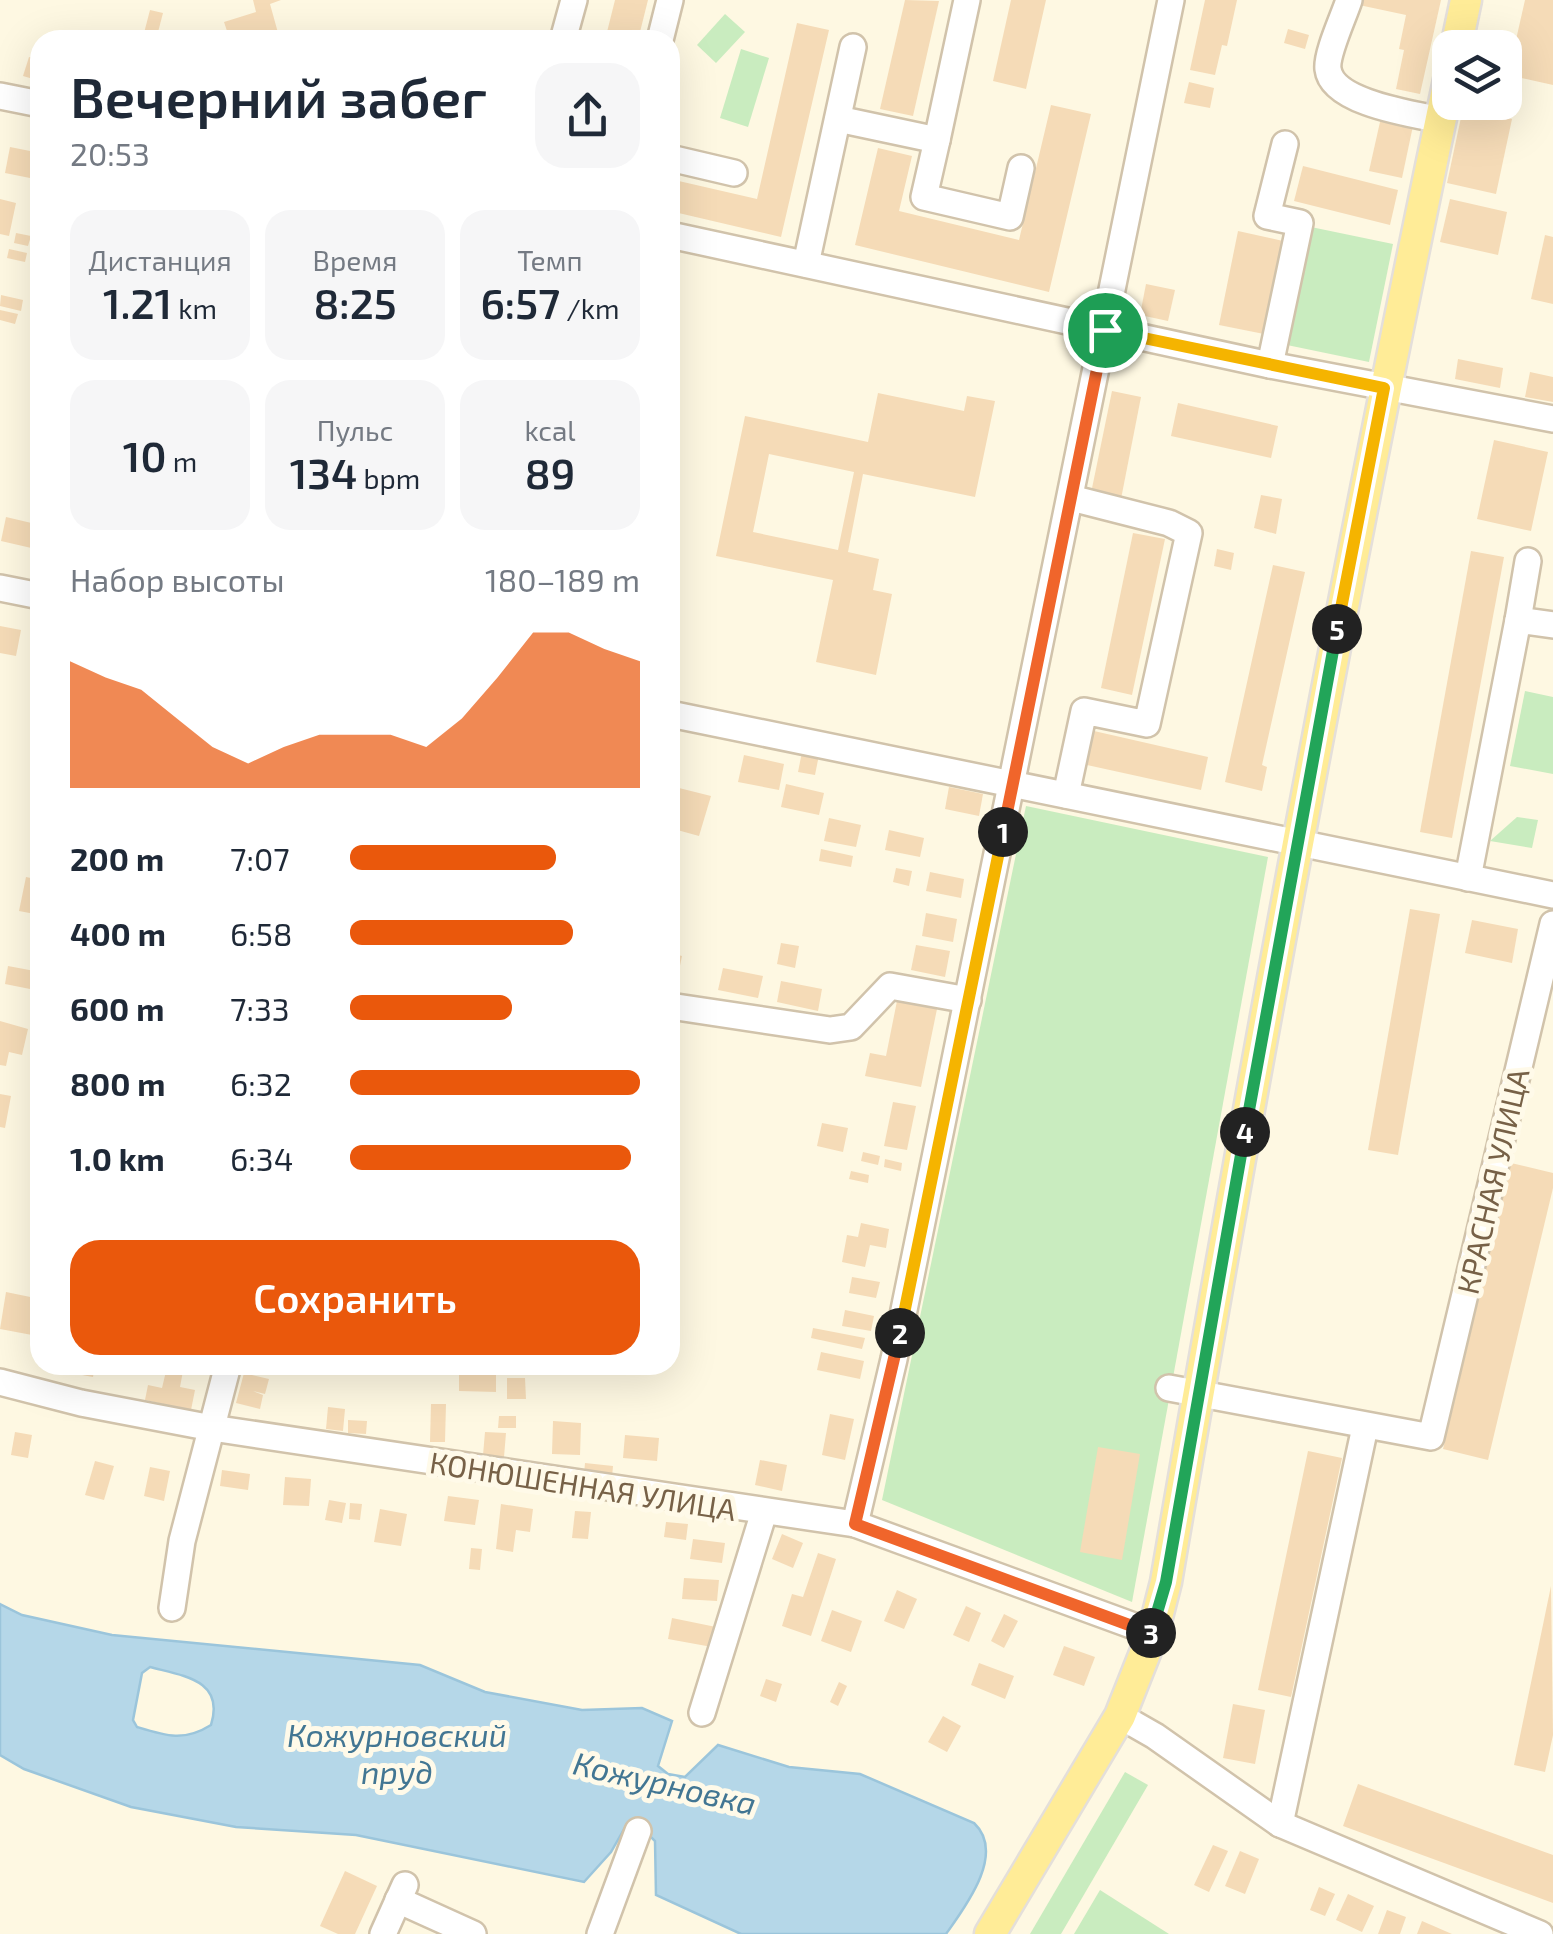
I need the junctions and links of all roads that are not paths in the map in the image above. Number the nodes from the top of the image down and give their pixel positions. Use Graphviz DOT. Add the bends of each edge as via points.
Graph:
graph roads {
  1 [pos="574,0"];
  2 [pos="670,0"];
  3 [pos="967,0"];
  4 [pos="1171,0"];
  5 [pos="1349,0"];
  6 [pos="1466,0"];
  7 [pos="566,30"];
  8 [pos="662,30"];
  9 [pos="1460,30"];
  10 [pos="854,47"];
  11 [pos="0,96"];
  12 [pos="30,102"];
  13 [pos="1432,118"];
  14 [pos="838,119"];
  15 [pos="1440,120"];
  16 [pos="936,140"];
  17 [pos="1285,144"];
  18 [pos="680,160"];
  19 [pos="1021,168"];
  20 [pos="734,173"];
  21 [pos="680,237"];
  22 [pos="806,264"];
  23 [pos="1105,330"];
  24 [pos="1270,365"];
  25 [pos="1384,388"];
  26 [pos="1553,418"];
  27 [pos="1071,498"];
  28 [pos="1528,561"];
  29 [pos="0,588"];
  30 [pos="30,594"];
  31 [pos="1518,620"];
  32 [pos="1553,625"];
  33 [pos="680,716"];
  34 [pos="1012,784"];
  35 [pos="1066,795"];
  36 [pos="1297,843"];
  37 [pos="1468,878"];
  38 [pos="1553,895"];
  39 [pos="1553,924"];
  40 [pos="968,1000"];
  41 [pos="680,1008"];
  42 [pos="225,1375"];
  43 [pos="0,1382"];
  44 [pos="1184,1390"];
  45 [pos="1365,1426"];
  46 [pos="212,1428"];
  47 [pos="764,1512"];
  48 [pos="855,1524"];
  49 [pos="172,1608"];
  50 [pos="1153,1633"];
  51 [pos="702,1713"];
  52 [pos="1120,1716"];
  53 [pos="1280,1824"];
  54 [pos="638,1832"];
  55 [pos="383,1934"];
  56 [pos="473,1934"];
  57 [pos="600,1934"];
  58 [pos="990,1934"];
  59 [pos="1540,1934"];
  1 -- 7 [label="street"];
  2 -- 8 [label="street"];
  3 -- 16 [label="street"];
  4 -- 23 [label="street"];
  5 -- 13 [label="street" via="1328,67 1334,84 1362,102"];
  6 -- 9 [label="main road"];
  10 -- 14 [label="street"];
  11 -- 12 [label="street"];
  14 -- 16 [label="street"];
  14 -- 22 [label="street"];
  15 -- 25 [label="main road"];
  16 -- 19 [label="street" via="924,198 1010,217"];
  17 -- 24 [label="street" via="1267,216 1300,223"];
  18 -- 20 [label="street"];
  21 -- 22 [label="street"];
  22 -- 23 [label="street"];
  23 -- 24 [label="street"];
  23 -- 27 [label="street"];
  24 -- 25 [label="street"];
  25 -- 26 [label="street"];
  25 -- 36 [label="main road"];
  27 -- 34 [label="street"];
  27 -- 35 [label="street" via="1189,533 1147,724 1084,711"];
  28 -- 31 [label="street"];
  29 -- 30 [label="street"];
  31 -- 32 [label="street"];
  31 -- 37 [label="street"];
  33 -- 34 [label="street"];
  34 -- 35 [label="street"];
  34 -- 40 [label="street"];
  35 -- 36 [label="street"];
  36 -- 37 [label="street"];
  36 -- 44 [label="main road"];
  37 -- 38 [label="street"];
  39 -- 45 [label="street, КРАСНАЯ УЛИЦА" via="1431,1437"];
  40 -- 41 [label="street" via="890,986 852,1027 830,1030"];
  40 -- 48 [label="street" via="901,1370"];
  42 -- 46 [label="street"];
  43 -- 46 [label="street, КОНЮШЕННАЯ УЛИЦА"];
  44 -- 45 [label="street"];
  44 -- 50 [label="main road" via="1166,1582"];
  45 -- 53 [label="street"];
  46 -- 47 [label="street, КОНЮШЕННАЯ УЛИЦА"];
  46 -- 49 [label="street"];
  47 -- 48 [label="street, КОНЮШЕННАЯ УЛИЦА"];
  47 -- 51 [label="street"];
  48 -- 50 [label="street, КОНЮШЕННАЯ УЛИЦА"];
  50 -- 52 [label="main road"];
  52 -- 53 [label="street"];
  52 -- 58 [label="main road"];
  53 -- 59 [label="street"];
  54 -- 57 [label="street"];
  55 -- 56 [label="street" via="402,1893"];
}
